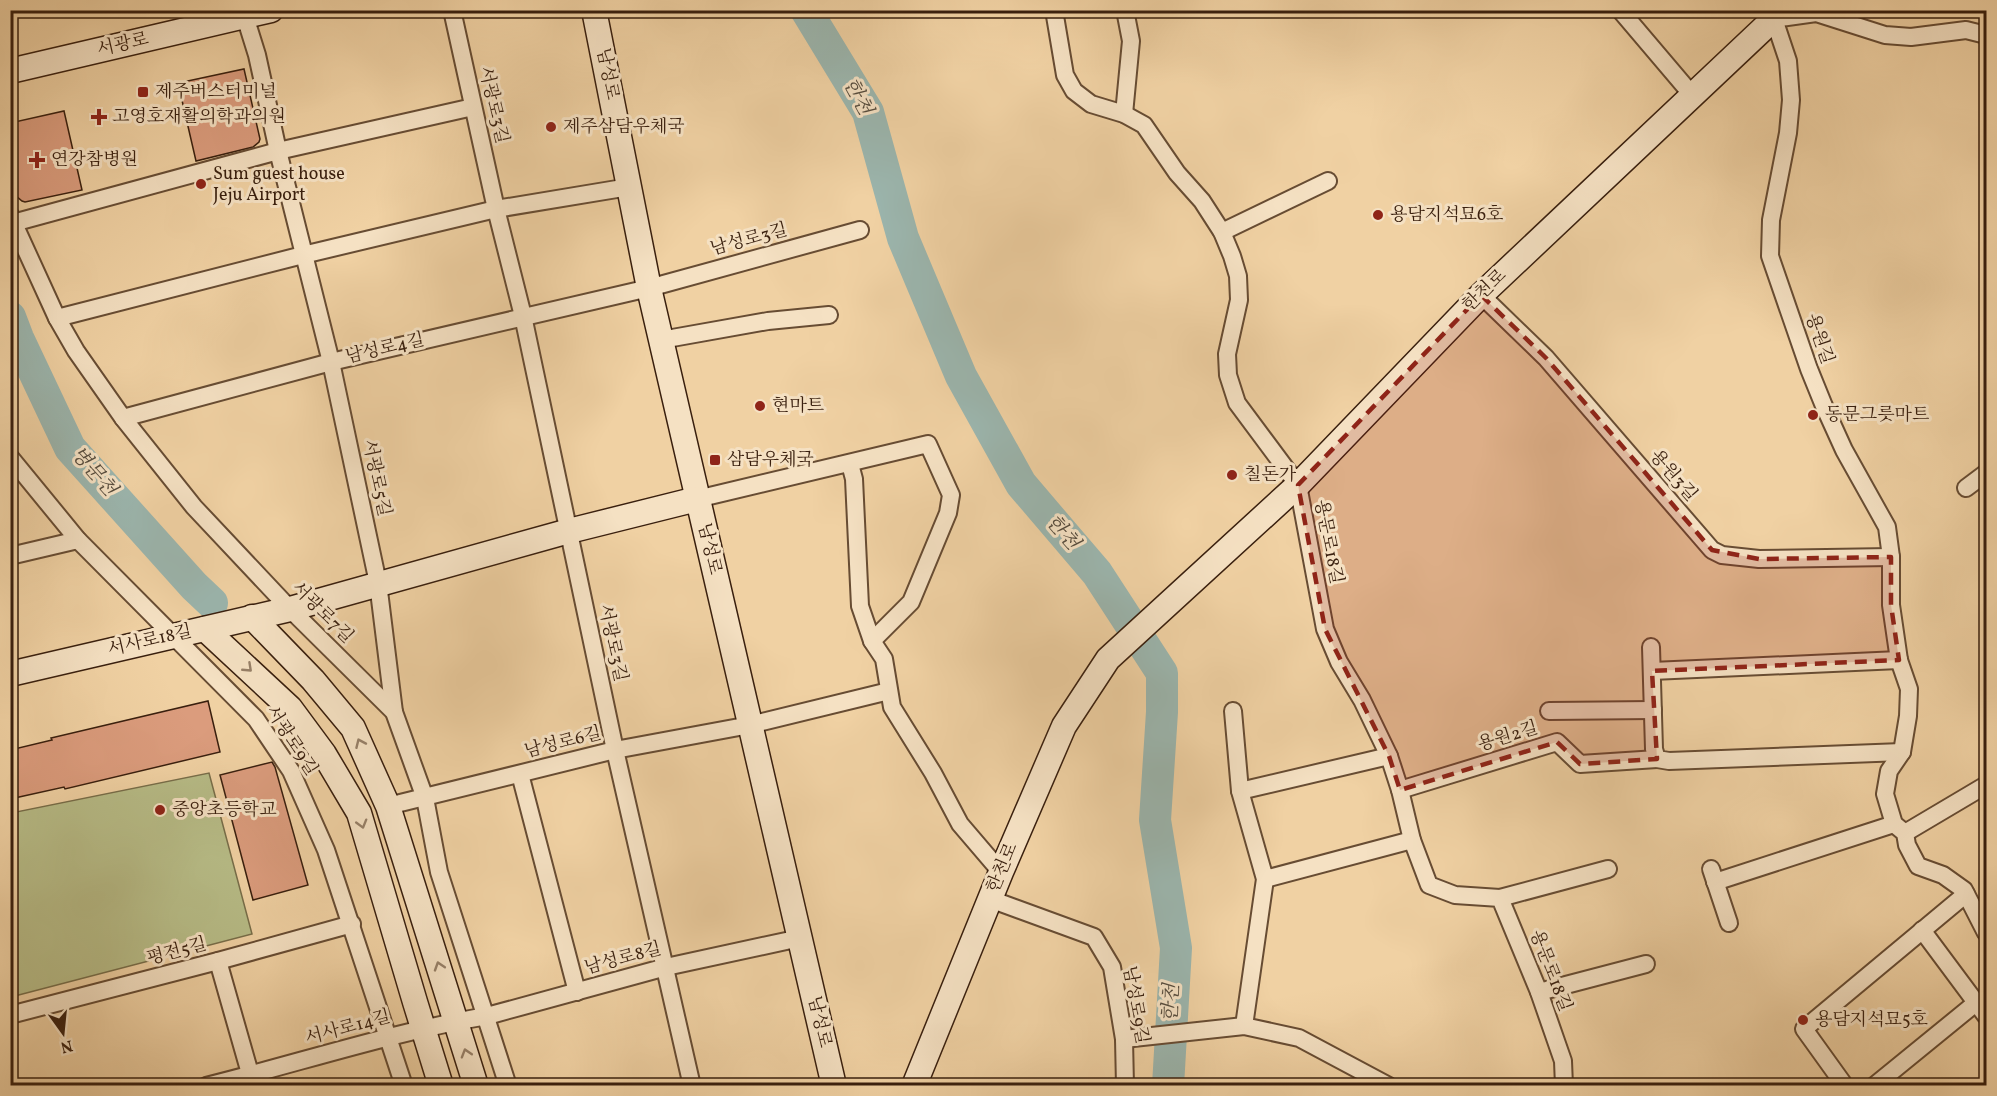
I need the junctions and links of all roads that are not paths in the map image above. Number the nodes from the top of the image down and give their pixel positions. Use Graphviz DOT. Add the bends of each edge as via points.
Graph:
graph roads {
  1 [pos="271,10"];
  2 [pos="452,10"];
  3 [pos="594,10"];
  4 [pos="1054,10"];
  5 [pos="1125,10"];
  6 [pos="1620,10"];
  7 [pos="1772,13"];
  8 [pos="244,14"];
  9 [pos="1986,35"];
  10 [pos="10,71"];
  11 [pos="1693,96"];
  12 [pos="474,107"];
  13 [pos="1124,114"];
  14 [pos="278,151"];
  15 [pos="1328,181"];
  16 [pos="629,187"];
  17 [pos="496,209"];
  18 [pos="12,219"];
  19 [pos="860,230"];
  20 [pos="1222,232"];
  21 [pos="303,255"];
  22 [pos="649,288"];
  23 [pos="1480,295"];
  24 [pos="828,315"];
  25 [pos="523,316"];
  26 [pos="57,318"];
  27 [pos="661,340"];
  28 [pos="332,362"];
  29 [pos="123,418"];
  30 [pos="10,457"];
  31 [pos="850,464"];
  32 [pos="1986,473"];
  33 [pos="1298,485"];
  34 [pos="1966,488"];
  35 [pos="698,499"];
  36 [pos="569,531"];
  37 [pos="78,540"];
  38 [pos="10,556"];
  39 [pos="1891,557"];
  40 [pos="378,583"];
  41 [pos="290,609"];
  42 [pos="252,617"];
  43 [pos="205,629"];
  44 [pos="172,636"];
  45 [pos="872,641"];
  46 [pos="1652,646"];
  47 [pos="1899,660"];
  48 [pos="1652,671"];
  49 [pos="10,674"];
  50 [pos="889,691"];
  51 [pos="1653,710"];
  52 [pos="1233,711"];
  53 [pos="1549,711"];
  54 [pos="394,712"];
  55 [pos="750,725"];
  56 [pos="615,750"];
  57 [pos="1902,752"];
  58 [pos="1389,756"];
  59 [pos="1657,759"];
  60 [pos="520,774"];
  61 [pos="1986,785"];
  62 [pos="1400,790"];
  63 [pos="1239,791"];
  64 [pos="425,798"];
  65 [pos="388,806"];
  66 [pos="1899,829"];
  67 [pos="1412,840"];
  68 [pos="1608,869"];
  69 [pos="1001,872"];
  70 [pos="1265,879"];
  71 [pos="1966,894"];
  72 [pos="1500,898"];
  73 [pos="990,899"];
  74 [pos="1729,923"];
  75 [pos="352,924"];
  76 [pos="1985,928"];
  77 [pos="1922,930"];
  78 [pos="800,938"];
  79 [pos="218,961"];
  80 [pos="1646,964"];
  81 [pos="666,967"];
  82 [pos="577,992"];
  83 [pos="1539,992"];
  84 [pos="1982,1009"];
  85 [pos="10,1015"];
  86 [pos="487,1017"];
  87 [pos="457,1021"];
  88 [pos="1244,1026"];
  89 [pos="425,1030"];
  90 [pos="388,1037"];
  91 [pos="1124,1039"];
  92 [pos="252,1080"];
  93 [pos="206,1086"];
  94 [pos="404,1086"];
  95 [pos="441,1086"];
  96 [pos="476,1086"];
  97 [pos="508,1086"];
  98 [pos="692,1086"];
  99 [pos="834,1086"];
  100 [pos="914,1086"];
  101 [pos="1125,1086"];
  102 [pos="1389,1086"];
  103 [pos="1564,1086"];
  104 [pos="1845,1086"];
  105 [pos="1874,1086"];
  1 -- 8 [label="street, 서광로"];
  2 -- 12 [label="street, 서광로3길"];
  3 -- 16 [label="street, 남성로"];
  4 -- 13 [label="street, 용문로18길" via="1065,75 1074,91 1091,104"];
  5 -- 13 [label="street" via="1131,42"];
  6 -- 11 [label="street"];
  7 -- 9 [label="street" via="1816,13 1885,35 1911,37 1966,30"];
  7 -- 11 [label="street, 한천로"];
  7 -- 39 [label="street, 용원길" via="1788,61 1791,100 1770,256 1824,406 1887,526"];
  8 -- 10 [label="street, 서광로"];
  8 -- 14 [label="street, 서광로5길"];
  11 -- 23 [label="street, 한천로"];
  12 -- 14 [label="street"];
  12 -- 17 [label="street, 서광로3길"];
  13 -- 20 [label="street, 용문로18길" via="1144,125"];
  14 -- 18 [label="street"];
  14 -- 21 [label="street, 서광로5길"];
  15 -- 20 [label="street"];
  16 -- 17 [label="street"];
  16 -- 22 [label="street, 남성로"];
  17 -- 21 [label="street"];
  17 -- 25 [label="street, 서광로3길"];
  18 -- 26 [label="street, 서광로7길"];
  19 -- 22 [label="street, 남성로3길"];
  20 -- 33 [label="street, 용문로18길" via="1238,276 1239,300 1227,354 1228,375 1237,403"];
  21 -- 26 [label="street"];
  21 -- 28 [label="street, 서광로5길"];
  22 -- 25 [label="street, 남성로4길"];
  22 -- 27 [label="street, 남성로"];
  23 -- 33 [label="street, 한천로"];
  23 -- 39 [label="street, 용원3길" via="1546,358 1712,550 1759,560"];
  24 -- 27 [label="street"];
  25 -- 28 [label="street, 남성로4길"];
  25 -- 36 [label="street, 서광로3길"];
  26 -- 29 [label="street, 서광로7길"];
  27 -- 35 [label="street, 남성로"];
  28 -- 29 [label="street, 남성로4길"];
  28 -- 40 [label="street, 서광로5길"];
  29 -- 41 [label="street, 서광로7길" via="194,507"];
  30 -- 37 [label="street, 서광로9길"];
  31 -- 35 [label="street"];
  31 -- 45 [label="street" via="860,606"];
  31 -- 45 [label="street" via="928,444 951,495 948,513 911,602"];
  32 -- 34 [label="street"];
  33 -- 58 [label="street, 용문로18길" via="1325,629"];
  33 -- 69 [label="street, 한천로" via="1108,658 1064,726"];
  35 -- 36 [label="street"];
  35 -- 55 [label="street, 남성로"];
  36 -- 40 [label="street"];
  36 -- 56 [label="street, 서광로3길"];
  37 -- 38 [label="street"];
  37 -- 44 [label="street, 서광로9길"];
  39 -- 47 [label="street, 용원길" via="1891,605"];
  40 -- 41 [label="street"];
  40 -- 54 [label="street, 서광로5길"];
  41 -- 42 [label="street, 서사로18길"];
  41 -- 54 [label="street, 서광로7길"];
  42 -- 43 [label="street, 서사로18길"];
  65 -- 42 [label="street, one-way" via="353,728"];
  43 -- 44 [label="street, 서사로18길"];
  43 -- 89 [label="street, one-way" via="290,708 324,754 359,813"];
  44 -- 49 [label="street, 서사로18길"];
  44 -- 75 [label="street, 서광로9길" via="256,719 291,771 326,850"];
  45 -- 50 [label="street" via="884,658"];
  46 -- 48 [label="street"];
  47 -- 48 [label="street"];
  47 -- 57 [label="street, 용원길" via="1909,689"];
  48 -- 51 [label="street"];
  50 -- 55 [label="street, 남성로6길"];
  50 -- 69 [label="street" via="892,707 960,824"];
  51 -- 53 [label="street"];
  51 -- 59 [label="street"];
  52 -- 63 [label="street"];
  54 -- 64 [label="street, 서광로7길"];
  55 -- 56 [label="street, 남성로6길"];
  55 -- 78 [label="street, 남성로"];
  56 -- 60 [label="street, 남성로6길"];
  56 -- 81 [label="street, 서광로3길"];
  57 -- 59 [label="street, 용원2길"];
  57 -- 66 [label="street, 용원길" via="1890,771 1885,794"];
  58 -- 62 [label="street, 용문로18길"];
  58 -- 63 [label="street"];
  59 -- 62 [label="street, 용원2길" via="1580,764 1557,742"];
  60 -- 64 [label="street, 남성로6길"];
  60 -- 82 [label="street"];
  61 -- 66 [label="street"];
  62 -- 67 [label="street, 용문로18길"];
  63 -- 70 [label="street"];
  64 -- 65 [label="street, 남성로6길"];
  64 -- 86 [label="street, 서광로7길" via="440,872"];
  87 -- 65 [label="street, one-way"];
  66 -- 71 [label="street, 용원길" via="1918,866 1943,875"];
  66 -- 74 [label="street" via="1713,876"];
  67 -- 70 [label="street"];
  67 -- 72 [label="street, 용문로18길" via="1429,885 1455,895"];
  68 -- 72 [label="street"];
  69 -- 73 [label="street, 한천로"];
  70 -- 88 [label="street"];
  71 -- 76 [label="street, 용원길"];
  71 -- 77 [label="street"];
  72 -- 83 [label="street, 용문로18길"];
  73 -- 91 [label="street, 남성로9길" via="1094,937 1112,967"];
  73 -- 100 [label="street, 한천로"];
  75 -- 79 [label="street, 평전5길"];
  75 -- 90 [label="street, 서광로9길"];
  77 -- 84 [label="street"];
  77 -- 104 [label="street" via="1804,1029"];
  78 -- 81 [label="street, 남성로8길"];
  78 -- 99 [label="street, 남성로"];
  79 -- 85 [label="street, 평전5길"];
  79 -- 92 [label="street"];
  80 -- 83 [label="street"];
  81 -- 82 [label="street, 남성로8길"];
  81 -- 98 [label="street, 서광로3길"];
  82 -- 86 [label="street, 남성로8길"];
  83 -- 103 [label="street, 용문로18길" via="1563,1061"];
  84 -- 105 [label="street"];
  86 -- 87 [label="street, 남성로8길"];
  86 -- 97 [label="street, 서광로7길"];
  87 -- 89 [label="street, 서사로14길"];
  96 -- 87 [label="street, one-way"];
  88 -- 91 [label="street"];
  88 -- 102 [label="street" via="1299,1038"];
  89 -- 90 [label="street, 서사로14길"];
  89 -- 95 [label="street"];
  90 -- 92 [label="street, 서사로14길"];
  90 -- 94 [label="street, 서광로9길"];
  91 -- 101 [label="street, 남성로9길"];
  92 -- 93 [label="street, 서사로14길"];
}
